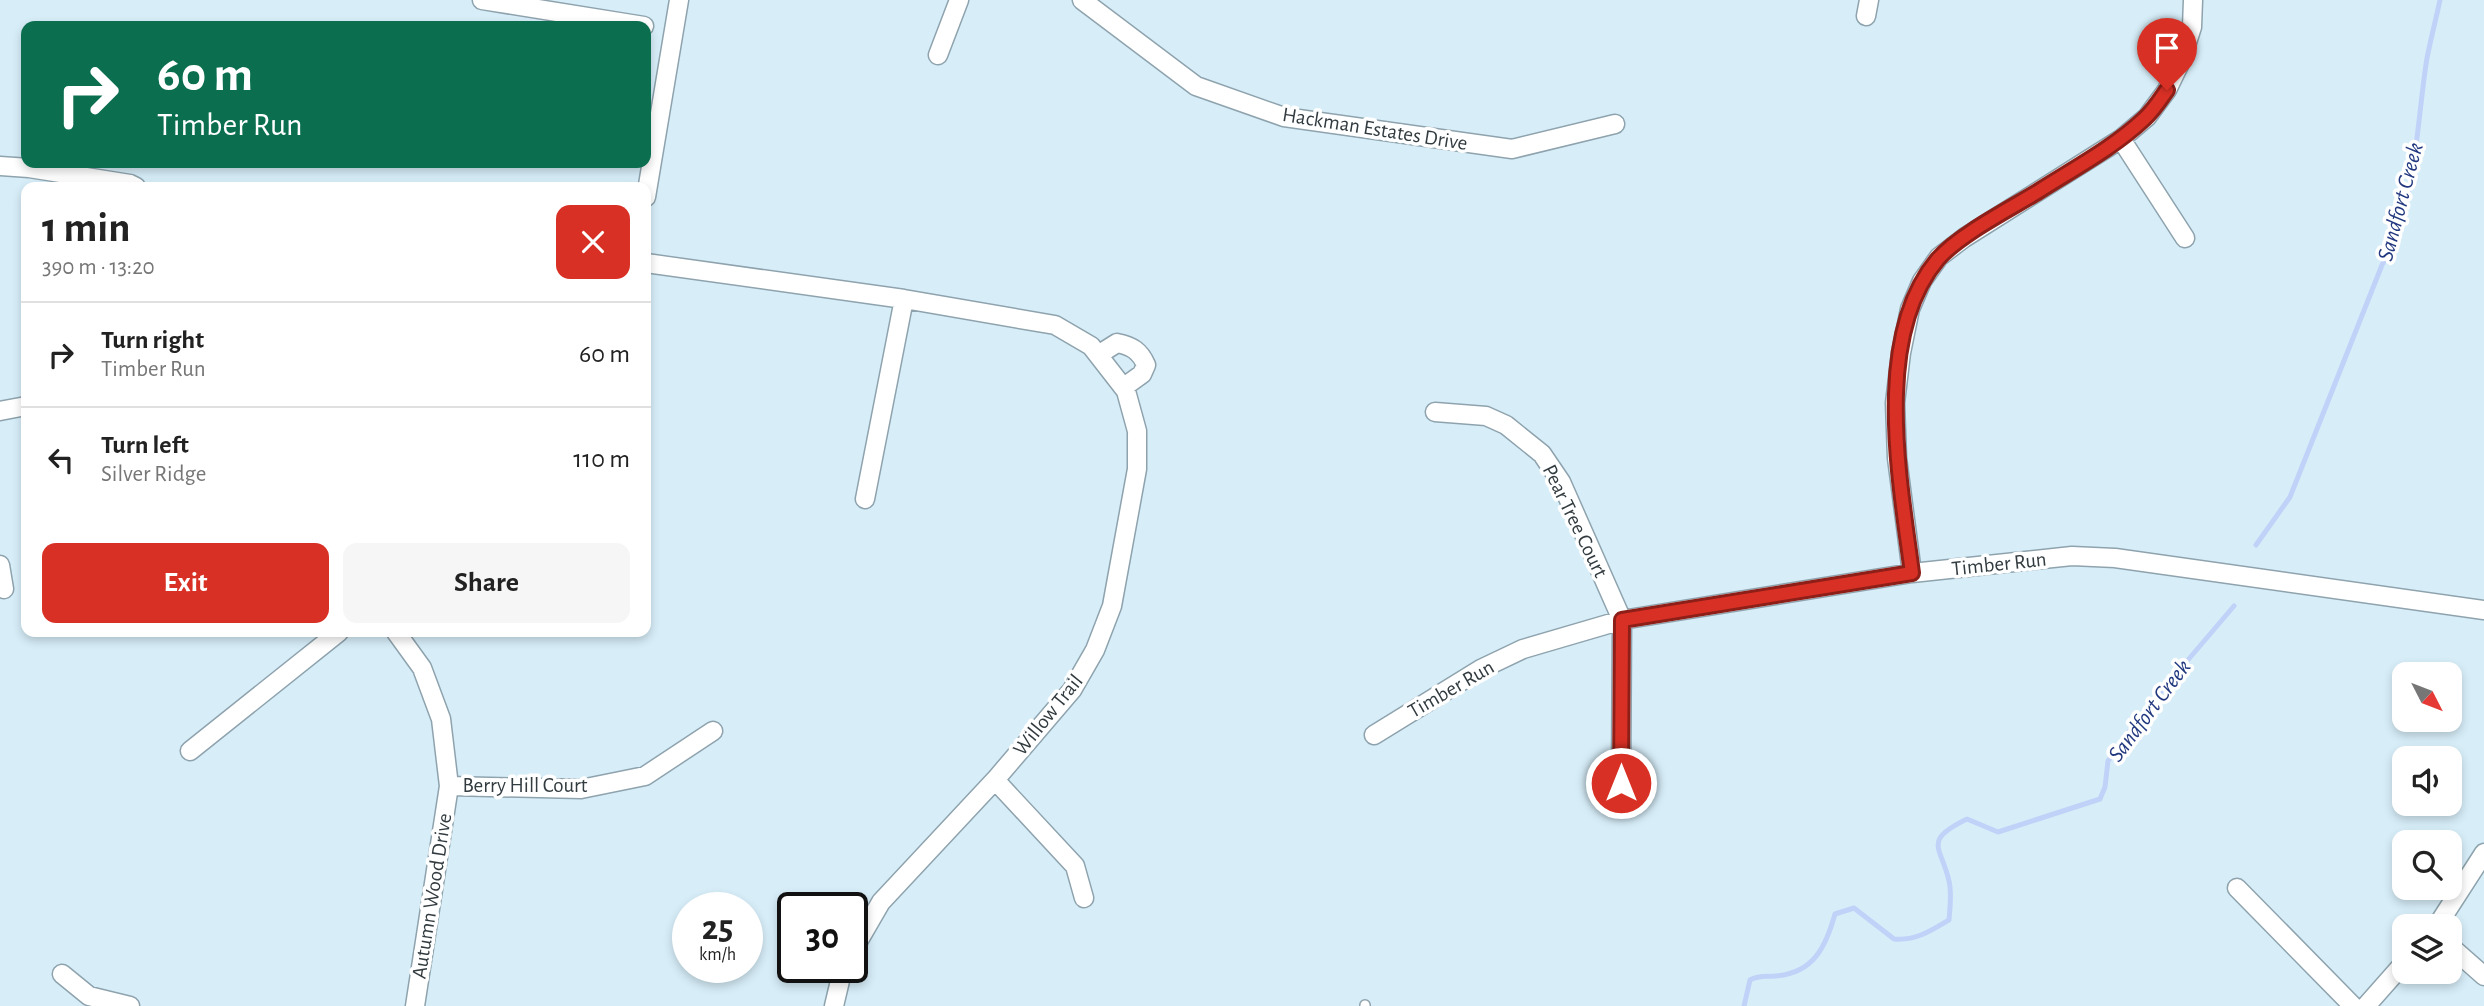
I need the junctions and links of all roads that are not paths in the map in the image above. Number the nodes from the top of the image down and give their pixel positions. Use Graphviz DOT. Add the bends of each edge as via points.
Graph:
graph roads {
  1 [pos="482,0"];
  2 [pos="679,0"];
  3 [pos="959,0"];
  4 [pos="1082,0"];
  5 [pos="2193,0"];
  6 [pos="614,21"];
  7 [pos="651,27"];
  8 [pos="673,31"];
  9 [pos="937,55"];
  10 [pos="1615,124"];
  11 [pos="2121,139"];
  12 [pos="0,166"];
  13 [pos="651,166"];
  14 [pos="21,167"];
  15 [pos="29,168"];
  16 [pos="117,182"];
  17 [pos="2185,237"];
  18 [pos="651,264"];
  19 [pos="904,299"];
  20 [pos="1098,355"];
  21 [pos="1124,387"];
  22 [pos="21,406"];
  23 [pos="0,411"];
  24 [pos="1435,412"];
  25 [pos="865,499"];
  26 [pos="0,565"];
  27 [pos="1912,573"];
  28 [pos="4,589"];
  29 [pos="2484,610"];
  30 [pos="1622,620"];
  31 [pos="333,637"];
  32 [pos="400,637"];
  33 [pos="713,731"];
  34 [pos="1374,735"];
  35 [pos="190,751"];
  36 [pos="995,780"];
  37 [pos="1621,783"];
  38 [pos="449,786"];
  39 [pos="2484,853"];
  40 [pos="2237,888"];
  41 [pos="1084,898"];
  42 [pos="2445,914"];
  43 [pos="868,924"];
  44 [pos="2462,957"];
  45 [pos="62,974"];
  46 [pos="2484,976"];
  47 [pos="2392,977"];
  48 [pos="839,983"];
  49 [pos="130,1006"];
  50 [pos="415,1006"];
  51 [pos="834,1006"];
  52 [pos="2353,1006"];
  53 [pos="2366,1006"];
  1 -- 6 [label="street"];
  2 -- 8 [label="street"];
  3 -- 9 [label="street"];
  4 -- 10 [label="street, Hackman Estates Drive" via="1196,86 1284,117 1512,149"];
  5 -- 11 [label="street" via="2192,27 2167,90 2147,117"];
  7 -- 8 [label="street"];
  8 -- 13 [label="street"];
  11 -- 17 [label="street"];
  11 -- 27 [label="street" via="1964,238 1939,257 1922,281 1900,353 1895,403 1896,458"];
  12 -- 14 [label="street"];
  15 -- 16 [label="street"];
  18 -- 19 [label="street, Willow Trail"];
  19 -- 20 [label="street, Willow Trail" via="1055,325"];
  19 -- 25 [label="street"];
  20 -- 21 [label="street, Willow Trail"];
  20 -- 21 [label="street" via="1117,343 1142,355 1146,365 1142,374"];
  21 -- 36 [label="street, Willow Trail" via="1137,431 1137,469 1112,606 1095,650 1072,690"];
  22 -- 23 [label="street"];
  24 -- 30 [label="street, Pear Tree Court" via="1486,416 1506,425 1542,454 1561,482"];
  26 -- 28 [label="street"];
  27 -- 29 [label="street, Timber Run" via="2072,556 2115,558"];
  27 -- 30 [label="street, Timber Run"];
  30 -- 34 [label="street, Timber Run" via="1523,649 1481,669"];
  30 -- 37 [label="street"];
  31 -- 35 [label="street"];
  32 -- 38 [label="street, Autumn Wood Drive" via="422,668 441,719"];
  33 -- 38 [label="street, Berry Hill Court" via="645,776 581,789"];
  36 -- 41 [label="street" via="1075,866"];
  36 -- 43 [label="street, Willow Trail" via="881,902"];
  38 -- 50 [label="street, Autumn Wood Drive"];
  39 -- 42 [label="street"];
  40 -- 52 [label="street"];
  44 -- 46 [label="street"];
  45 -- 49 [label="street" via="89,996"];
  47 -- 53 [label="street"];
  48 -- 51 [label="street"];
}
